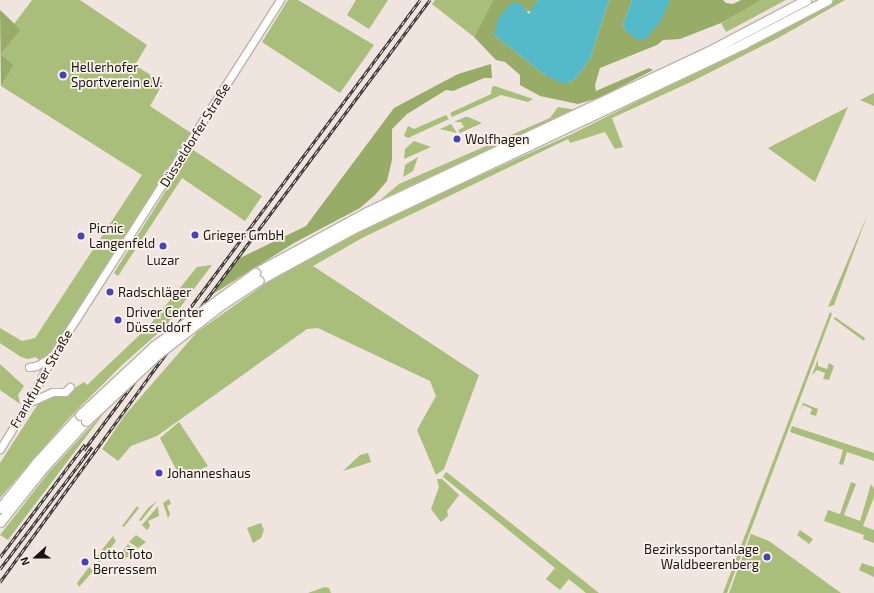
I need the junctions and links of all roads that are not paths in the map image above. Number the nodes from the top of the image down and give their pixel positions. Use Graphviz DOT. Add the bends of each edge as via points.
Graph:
graph roads {
  1 [pos="280,0"];
  2 [pos="806,0"];
  3 [pos="827,0"];
  4 [pos="110,270"];
  5 [pos="257,276"];
  6 [pos="53,355"];
  7 [pos="29,367"];
  8 [pos="38,384"];
  9 [pos="70,387"];
  10 [pos="52,392"];
  11 [pos="30,402"];
  12 [pos="83,418"];
  13 [pos="0,449"];
  14 [pos="0,508"];
  15 [pos="0,522"];
  1 -- 4 [label="main road, Düsseldorfer Straße"];
  2 -- 5 [label="highway" via="708,52 360,215"];
  3 -- 5 [label="highway" via="729,50"];
  4 -- 6 [label="main road, Frankfurter Straße"];
  5 -- 12 [label="highway, bridge" via="159,353"];
  6 -- 7 [label="main road" via="45,362"];
  6 -- 8 [label="main road, Frankfurter Straße"];
  8 -- 10 [label="main road"];
  8 -- 11 [label="main road, Frankfurter Straße"];
  9 -- 10 [label="main road" via="65,392"];
  10 -- 11 [label="main road"];
  11 -- 13 [label="main road, Frankfurter Straße"];
  12 -- 14 [label="highway" via="36,463"];
  12 -- 15 [label="highway"];
}
